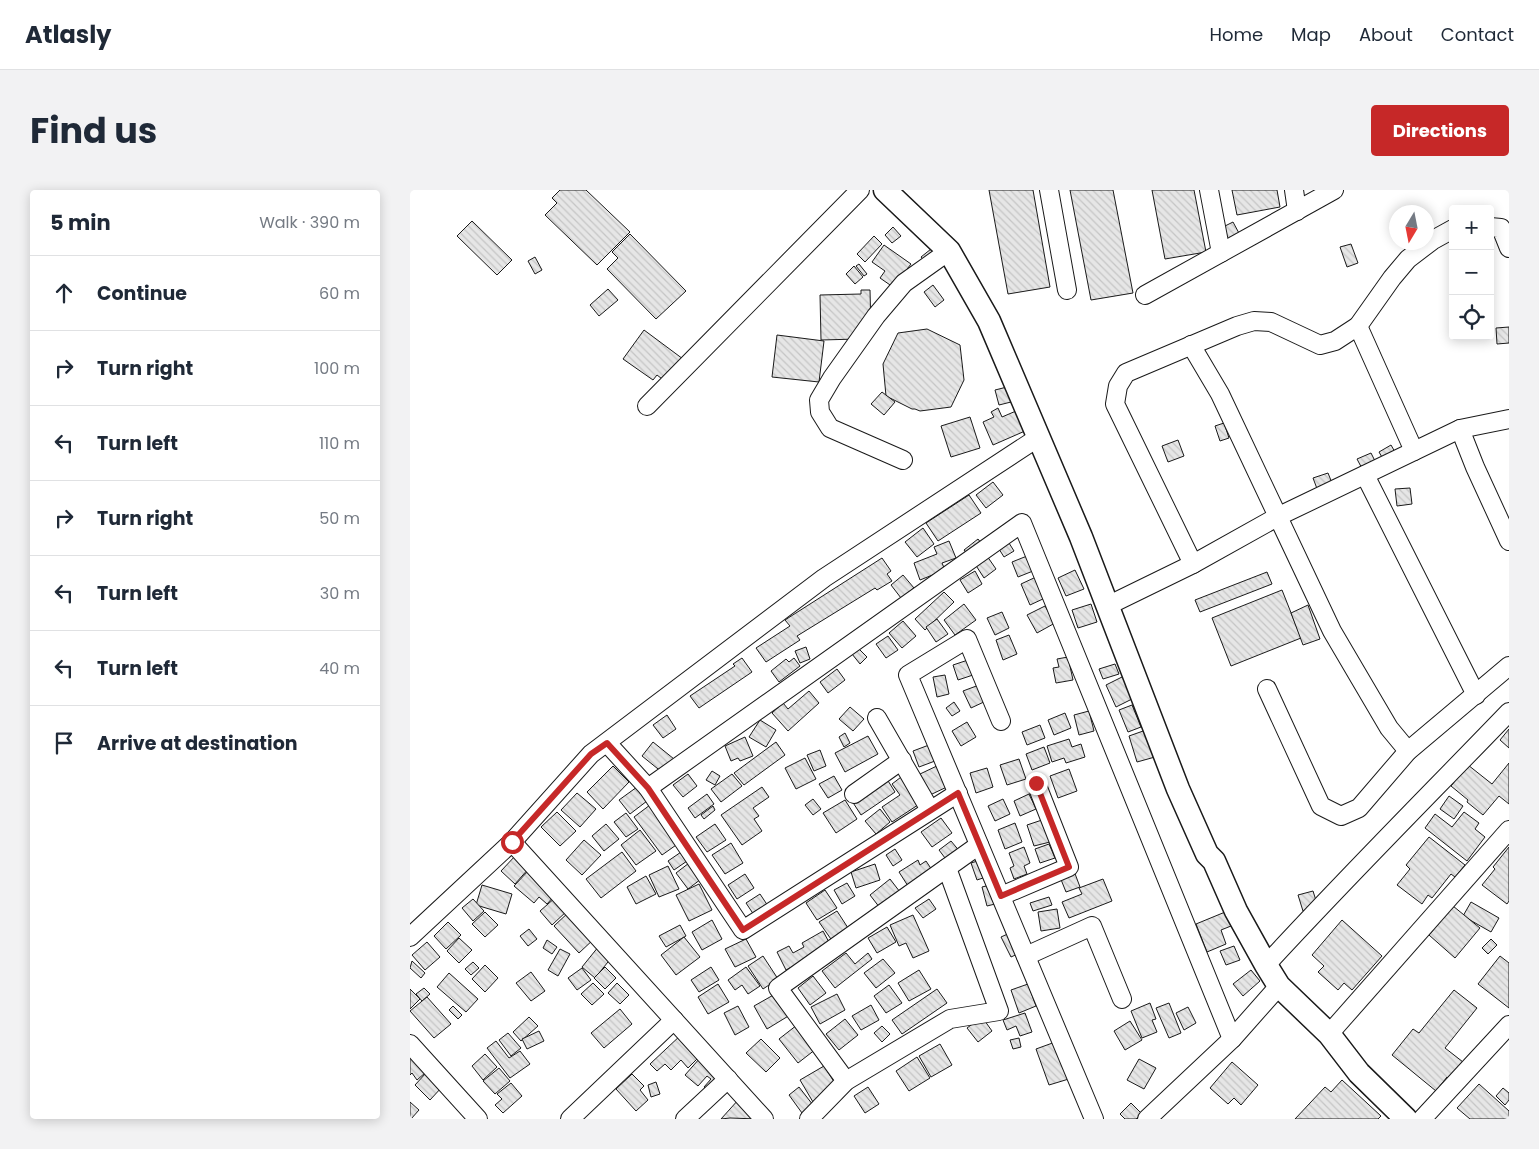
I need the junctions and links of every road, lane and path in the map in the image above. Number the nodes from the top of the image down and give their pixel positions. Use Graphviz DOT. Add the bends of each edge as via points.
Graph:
graph roads {
  1 [pos="860,190"];
  2 [pos="885,190"];
  3 [pos="1049,190"];
  4 [pos="1208,190"];
  5 [pos="1294,190"];
  6 [pos="1334,190"];
  7 [pos="1297,210"];
  8 [pos="1494,227"];
  9 [pos="1449,231"];
  10 [pos="1509,248"];
  11 [pos="948,251"];
  12 [pos="1220,253"];
  13 [pos="1067,290"];
  14 [pos="1145,295"];
  15 [pos="1358,326"];
  16 [pos="1190,345"];
  17 [pos="647,406"];
  18 [pos="1509,419"];
  19 [pos="1460,429"];
  20 [pos="1039,436"];
  21 [pos="1414,451"];
  22 [pos="903,460"];
  23 [pos="1365,475"];
  24 [pos="1279,516"];
  25 [pos="1509,541"];
  26 [pos="1193,564"];
  27 [pos="1107,606"];
  28 [pos="1509,666"];
  29 [pos="1267,689"];
  30 [pos="1476,695"];
  31 [pos="1509,712"];
  32 [pos="877,718"];
  33 [pos="1001,721"];
  34 [pos="607,743"];
  35 [pos="1408,751"];
  36 [pos="902,760"];
  37 [pos="1036,783"];
  38 [pos="648,788"];
  39 [pos="958,793"];
  40 [pos="854,794"];
  41 [pos="930,810"];
  42 [pos="1509,830"];
  43 [pos="512,842"];
  44 [pos="979,845"];
  45 [pos="947,868"];
  46 [pos="1001,896"];
  47 [pos="410,937"];
  48 [pos="1026,956"];
  49 [pos="1266,965"];
  50 [pos="1279,986"];
  51 [pos="1122,998"];
  52 [pos="674,1020"];
  53 [pos="1509,1025"];
  54 [pos="1329,1034"];
  55 [pos="1232,1039"];
  56 [pos="410,1044"];
  57 [pos="728,1079"];
  58 [pos="846,1081"];
  59 [pos="478,1119"];
  60 [pos="570,1119"];
  61 [pos="685,1119"];
  62 [pos="764,1119"];
  63 [pos="809,1119"];
  64 [pos="1094,1119"];
  65 [pos="1147,1119"];
  66 [pos="1406,1119"];
  67 [pos="1422,1119"];
  1 -- 17 [label="street"];
  2 -- 11 [label="main road"];
  3 -- 13 [label="street"];
  4 -- 12 [label="street"];
  5 -- 7 [label="street"];
  6 -- 7 [label="street"];
  7 -- 12 [label="street"];
  8 -- 10 [label="street" via="1501,228"];
  9 -- 15 [label="street" via="1408,259"];
  11 -- 20 [label="main road" via="989,321"];
  11 -- 22 [label="street" via="904,284 882,309 819,400 820,412 830,428"];
  12 -- 14 [label="street"];
  15 -- 16 [label="street" via="1335,341 1320,345 1271,322 1254,321"];
  15 -- 21 [label="street"];
  16 -- 24 [label="street" via="1220,394"];
  16 -- 26 [label="street" via="1126,373 1118,386 1115,404"];
  18 -- 19 [label="street"];
  19 -- 21 [label="street"];
  19 -- 25 [label="street"];
  20 -- 27 [label="main road"];
  20 -- 34 [label="street" via="824,578"];
  21 -- 23 [label="street"];
  23 -- 24 [label="street"];
  23 -- 30 [label="street"];
  24 -- 26 [label="street"];
  24 -- 35 [label="street" via="1332,631 1389,728"];
  26 -- 27 [label="street"];
  27 -- 49 [label="main road" via="1207,854 1214,861"];
  28 -- 30 [label="street"];
  29 -- 35 [label="street" via="1322,806 1340,816 1359,808"];
  30 -- 35 [label="street"];
  31 -- 49 [label="street"];
  32 -- 36 [label="street"];
  33 -- 39 [label="street" via="967,639 908,675"];
  34 -- 38 [label="street"];
  34 -- 43 [label="street" via="591,754"];
  36 -- 40 [label="street"];
  36 -- 41 [label="street"];
  37 -- 46 [label="street" via="1069,867"];
  38 -- 41 [label="street" via="743,930"];
  38 -- 55 [label="street" via="1022,523"];
  39 -- 41 [label="street"];
  39 -- 44 [label="street"];
  42 -- 54 [label="street"];
  43 -- 47 [label="street"];
  43 -- 52 [label="street"];
  44 -- 45 [label="street"];
  44 -- 46 [label="street"];
  45 -- 58 [label="street" via="778,988"];
  45 -- 58 [label="street" via="999,1011 950,1018"];
  46 -- 48 [label="street"];
  48 -- 51 [label="street" via="1092,926"];
  48 -- 64 [label="street"];
  49 -- 50 [label="main road"];
  50 -- 54 [label="main road"];
  50 -- 55 [label="street"];
  52 -- 57 [label="street"];
  52 -- 60 [label="street"];
  53 -- 67 [label="street"];
  54 -- 66 [label="main road" via="1359,1073"];
  55 -- 65 [label="street"];
  56 -- 59 [label="street"];
  57 -- 61 [label="street"];
  57 -- 62 [label="street"];
  58 -- 63 [label="street"];
}
